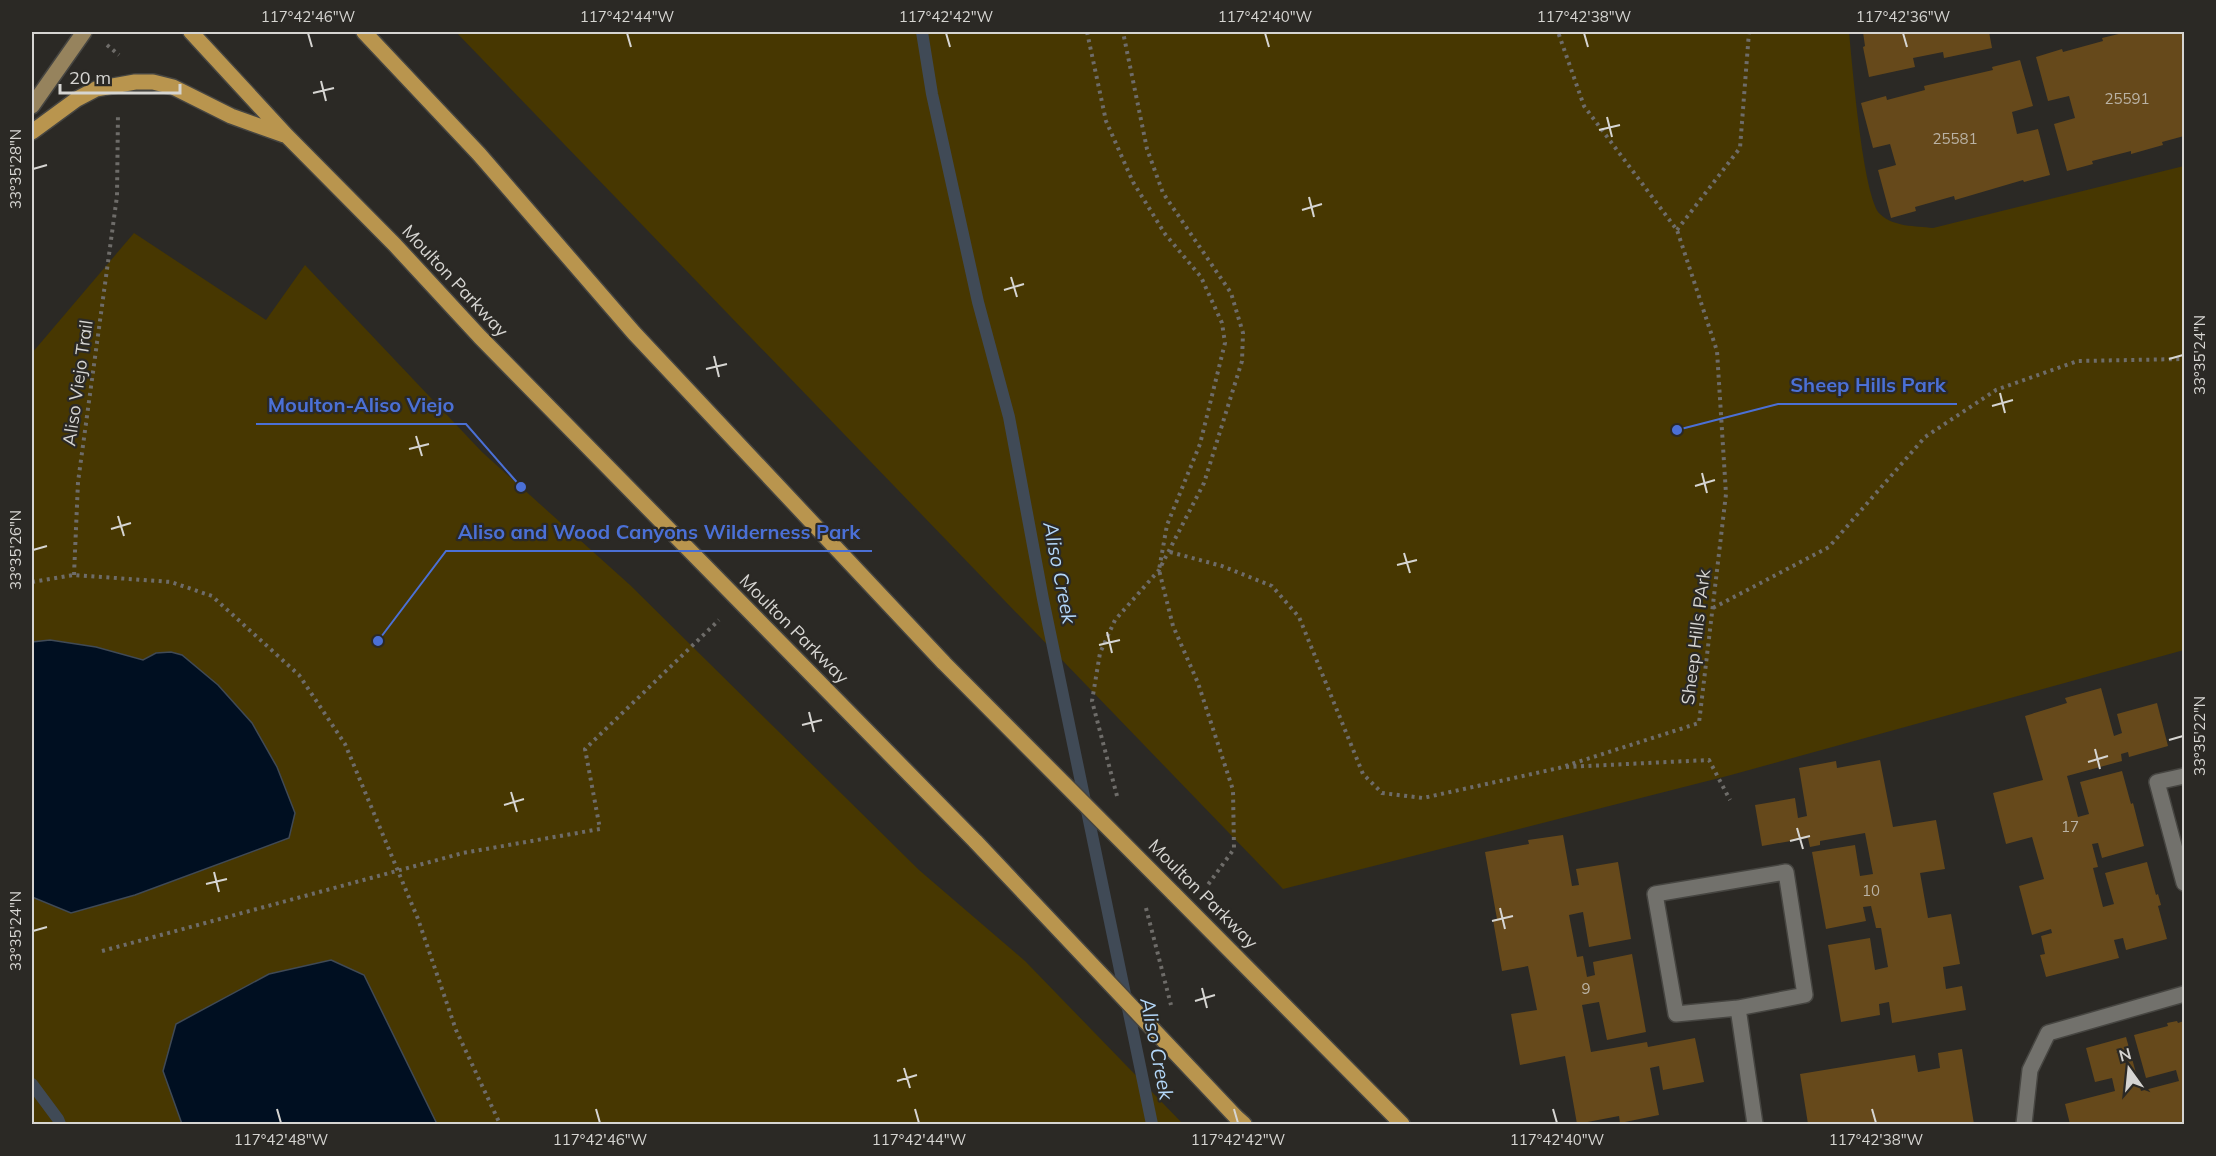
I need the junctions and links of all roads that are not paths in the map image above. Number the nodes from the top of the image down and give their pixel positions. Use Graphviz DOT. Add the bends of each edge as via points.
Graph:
graph roads {
  1 [pos="84,32"];
  2 [pos="191,32"];
  3 [pos="364,32"];
  4 [pos="32,106"];
  5 [pos="32,132"];
  6 [pos="287,136"];
  7 [pos="2184,776"];
  8 [pos="2184,883"];
  9 [pos="2184,994"];
  10 [pos="1738,1008"];
  11 [pos="1240,1120"];
  12 [pos="1402,1125"];
  13 [pos="1755,1125"];
  14 [pos="2025,1125"];
  1 -- 4 [label="main road"];
  2 -- 6 [label="main road, Moulton Parkway"];
  3 -- 12 [label="main road, Moulton Parkway, bridge" via="479,154 633,333 944,663"];
  5 -- 6 [label="main road" via="96,89 153,82"];
  6 -- 11 [label="main road, Moulton Parkway, bridge" via="976,842"];
  7 -- 8 [label="street" via="2157,782"];
  9 -- 14 [label="street" via="2048,1033 2030,1070"];
  10 -- 10 [label="street" via="1805,995 1786,872 1655,894 1676,1014"];
  10 -- 13 [label="street"];
}
